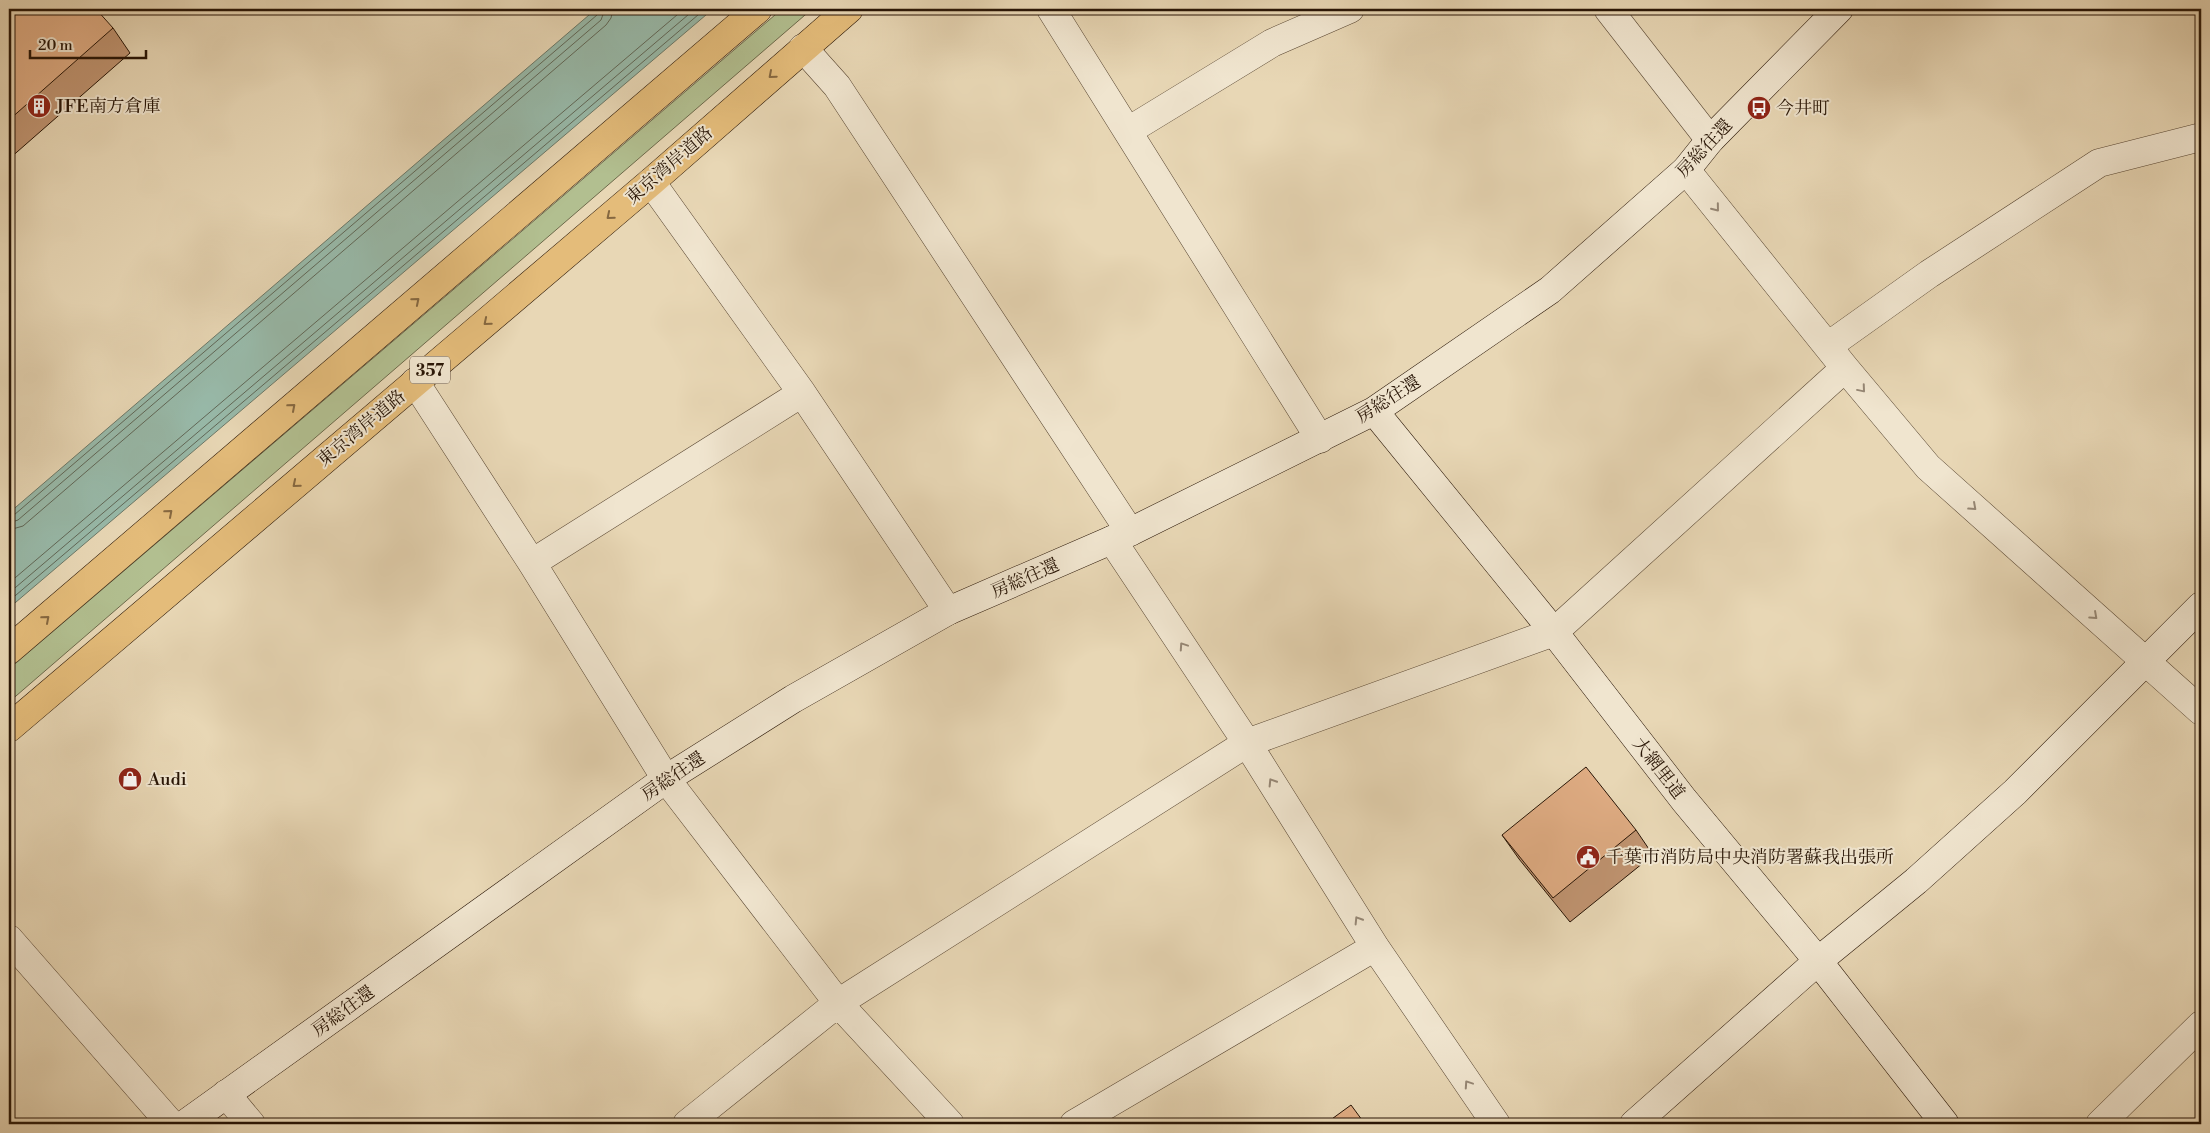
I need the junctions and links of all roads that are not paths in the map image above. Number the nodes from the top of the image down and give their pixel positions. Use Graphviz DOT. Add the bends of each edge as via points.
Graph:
graph roads {
  1 [pos="758,9"];
  2 [pos="849,9"];
  3 [pos="1051,9"];
  4 [pos="1350,9"];
  5 [pos="1608,9"];
  6 [pos="1839,9"];
  7 [pos="803,48"];
  8 [pos="1128,131"];
  9 [pos="2201,137"];
  10 [pos="1710,140"];
  11 [pos="1686,170"];
  12 [pos="651,182"];
  13 [pos="1828,346"];
  14 [pos="1845,368"];
  15 [pos="415,382"];
  16 [pos="802,393"];
  17 [pos="1374,411"];
  18 [pos="1320,439"];
  19 [pos="1121,536"];
  20 [pos="532,563"];
  21 [pos="2201,606"];
  22 [pos="948,611"];
  23 [pos="1554,632"];
  24 [pos="9,650"];
  25 [pos="2144,662"];
  26 [pos="2201,711"];
  27 [pos="9,728"];
  28 [pos="1247,742"];
  29 [pos="666,779"];
  30 [pos="9,939"];
  31 [pos="1375,947"];
  32 [pos="1818,961"];
  33 [pos="838,1003"];
  34 [pos="2201,1025"];
  35 [pos="226,1094"];
  36 [pos="171,1124"];
  37 [pos="185,1124"];
  38 [pos="251,1124"];
  39 [pos="687,1124"];
  40 [pos="950,1124"];
  41 [pos="1074,1124"];
  42 [pos="1496,1124"];
  43 [pos="1634,1124"];
  44 [pos="1945,1124"];
  45 [pos="2100,1124"];
  24 -- 1 [label="highway, one-way"];
  2 -- 7 [label="highway, 東京湾岸道路 / 357"];
  3 -- 8 [label="street"];
  4 -- 8 [label="street" via="1272,43"];
  5 -- 10 [label="street"];
  6 -- 10 [label="street, 房総往還"];
  7 -- 12 [label="highway, 東京湾岸道路 / 357, one-way"];
  7 -- 19 [label="street" via="837,86"];
  8 -- 18 [label="street"];
  9 -- 13 [label="street" via="2099,163 1929,274"];
  10 -- 11 [label="street, 房総往還"];
  11 -- 13 [label="street, one-way"];
  11 -- 17 [label="street, 房総往還" via="1550,290"];
  12 -- 15 [label="highway, 東京湾岸道路 / 357, one-way"];
  12 -- 16 [label="street"];
  13 -- 14 [label="street"];
  14 -- 23 [label="street"];
  14 -- 25 [label="street, one-way" via="1928,467"];
  15 -- 20 [label="street"];
  15 -- 27 [label="highway, 東京湾岸道路 / 357, one-way"];
  16 -- 20 [label="street"];
  16 -- 22 [label="street"];
  17 -- 18 [label="street, 房総往還"];
  17 -- 23 [label="street, 大網里道"];
  18 -- 19 [label="street, 房総往還"];
  19 -- 22 [label="street, 房総往還"];
  28 -- 19 [label="street, one-way"];
  20 -- 29 [label="street"];
  21 -- 25 [label="street"];
  22 -- 29 [label="street, 房総往還" via="793,699"];
  23 -- 28 [label="street"];
  23 -- 32 [label="street, 大網里道" via="1684,800"];
  25 -- 26 [label="street"];
  25 -- 32 [label="street" via="2015,792 1916,881"];
  31 -- 28 [label="street, one-way"];
  28 -- 33 [label="street"];
  29 -- 33 [label="street"];
  29 -- 35 [label="street, 房総往還"];
  30 -- 36 [label="street"];
  31 -- 41 [label="street"];
  42 -- 31 [label="street, one-way"];
  32 -- 43 [label="street"];
  32 -- 44 [label="street, 大網里道"];
  33 -- 39 [label="street"];
  33 -- 40 [label="street"];
  34 -- 45 [label="street"];
  35 -- 37 [label="street, 房総往還"];
  35 -- 38 [label="street"];
}
